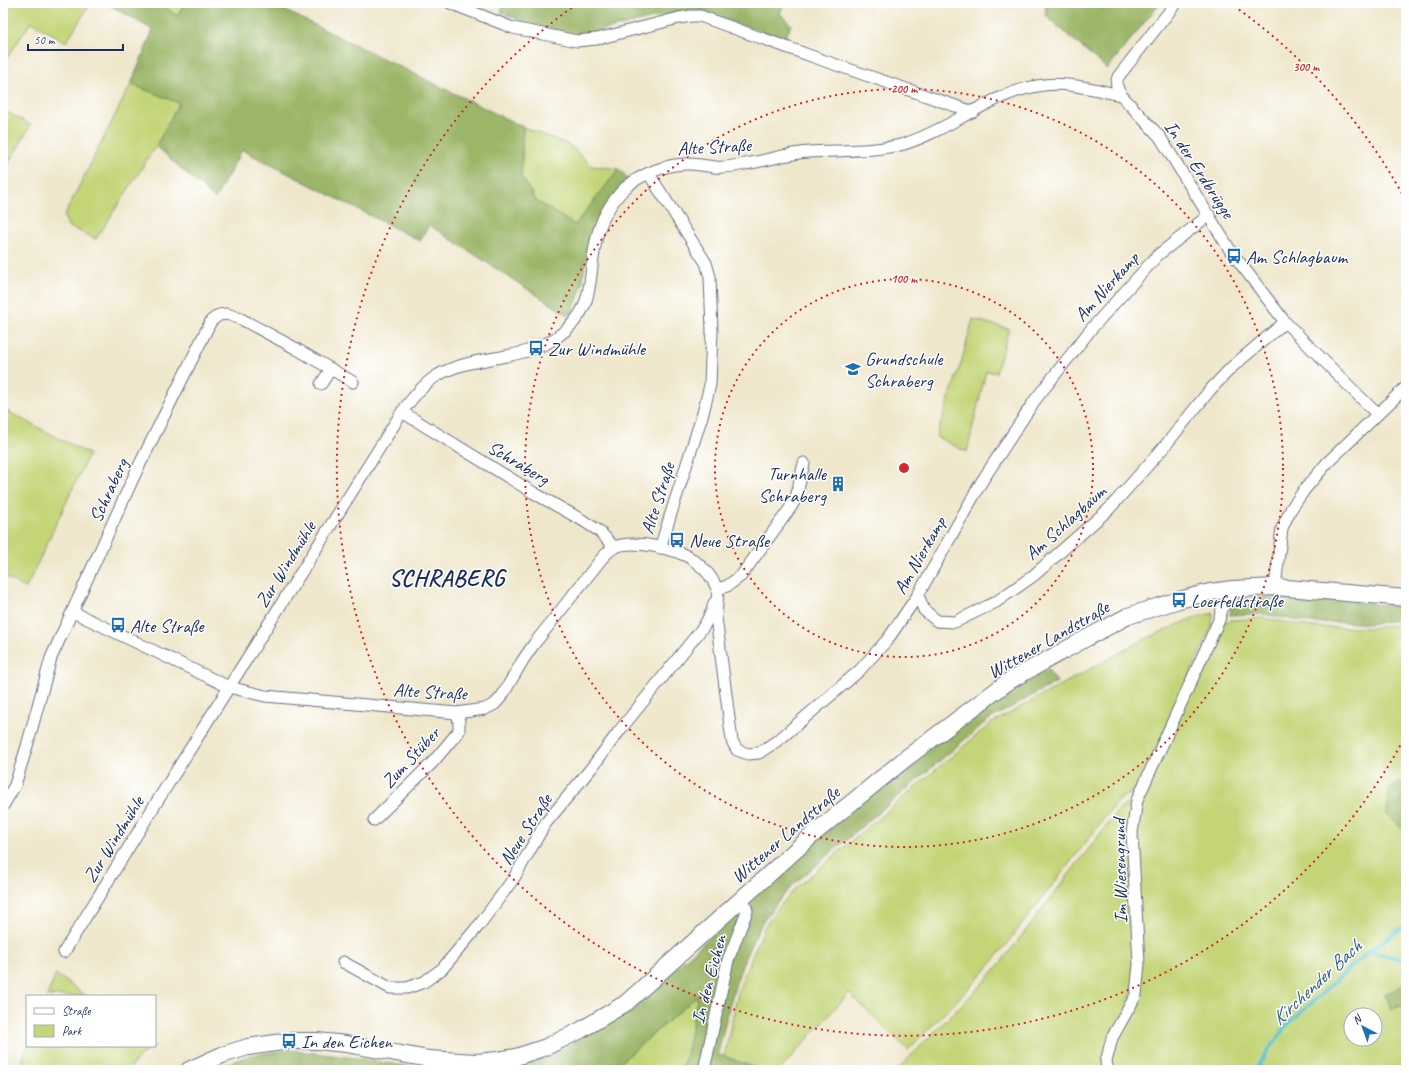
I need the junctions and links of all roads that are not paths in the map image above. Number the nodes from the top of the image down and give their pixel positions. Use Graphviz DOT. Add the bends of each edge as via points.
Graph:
graph roads {
  1 [pos="450,3"];
  2 [pos="1176,3"];
  3 [pos="1121,95"];
  4 [pos="973,112"];
  5 [pos="649,174"];
  6 [pos="1209,215"];
  7 [pos="1285,322"];
  8 [pos="331,369"];
  9 [pos="353,382"];
  10 [pos="321,384"];
  11 [pos="1406,387"];
  12 [pos="402,412"];
  13 [pos="1377,414"];
  14 [pos="804,463"];
  15 [pos="614,547"];
  16 [pos="660,548"];
  17 [pos="1275,587"];
  18 [pos="718,589"];
  19 [pos="1233,589"];
  20 [pos="918,595"];
  21 [pos="1406,598"];
  22 [pos="73,612"];
  23 [pos="229,688"];
  24 [pos="457,713"];
  25 [pos="3,806"];
  26 [pos="374,820"];
  27 [pos="743,898"];
  28 [pos="64,952"];
  29 [pos="342,962"];
  30 [pos="189,1070"];
  31 [pos="704,1070"];
  32 [pos="1108,1070"];
  1 -- 4 [label="street" via="514,28 577,41 597,39 679,18 700,16"];
  2 -- 3 [label="street" via="1118,77 1116,82"];
  3 -- 4 [label="street" via="1057,84 1044,85 1009,94"];
  3 -- 6 [label="street, In der Erdbrügge" via="1160,136"];
  4 -- 5 [label="street, Alte Straße" via="897,145 802,152 730,167 672,165"];
  5 -- 12 [label="street, Zur Windmühle" via="625,188 605,215 596,240 589,293 578,316 567,329 545,344 527,352 456,367 437,376 417,392"];
  5 -- 16 [label="street, Alte Straße" via="706,263 710,277 712,323 710,385"];
  6 -- 7 [label="street, In der Erdbrügge" via="1234,256"];
  6 -- 20 [label="street, Am Nierkamp" via="1158,255 1092,328 1034,400 982,481"];
  7 -- 13 [label="street, In der Erdbrügge"];
  7 -- 20 [label="street, Am Schlagbaum" via="1232,367 1210,390 1109,509 1033,576 996,602 955,622 937,621 924,610"];
  8 -- 9 [label="street, Schraberg"];
  8 -- 10 [label="street"];
  8 -- 22 [label="street, Schraberg" via="241,319 227,314 211,320 136,472"];
  11 -- 13 [label="street"];
  12 -- 15 [label="street, Schraberg" via="582,520 599,531"];
  12 -- 23 [label="street, Zur Windmühle"];
  13 -- 17 [label="street" via="1327,463 1291,509 1282,528"];
  14 -- 18 [label="street" via="796,498 791,507 741,576"];
  15 -- 16 [label="street, Alte Straße" via="634,544"];
  15 -- 24 [label="street, Alte Straße" via="603,557 534,644 495,704 485,710"];
  16 -- 18 [label="street" via="679,552 692,559"];
  17 -- 19 [label="main road, Wittener Landstraße"];
  17 -- 21 [label="main road, Wittener Landstraße"];
  18 -- 20 [label="street, Am Nierkamp" via="716,617 732,741 737,750 748,754 759,753 771,746 859,671 888,639"];
  18 -- 29 [label="street, Neue Straße" via="712,611 704,626 545,824 514,878 442,969 424,982 407,988 390,988"];
  19 -- 27 [label="main road, Wittener Landstraße" via="1179,600 1128,616 1009,682 899,764 818,830"];
  19 -- 32 [label="street, Im Wiesengrund" via="1137,800 1132,834 1139,964 1136,995 1112,1038 1106,1062"];
  22 -- 23 [label="street, Alte Straße"];
  22 -- 25 [label="street, Schraberg" via="51,658 15,785"];
  23 -- 24 [label="street, Alte Straße" via="265,696"];
  23 -- 28 [label="street, Zur Windmühle"];
  24 -- 26 [label="street, Zum Stüber" via="459,731 433,762"];
  27 -- 30 [label="main road, Wittener Landstraße" via="626,1003 570,1036 516,1057 476,1062 453,1061 346,1044 289,1041 248,1047"];
  27 -- 31 [label="street, In den Eichen" via="747,911 728,960"];
}
